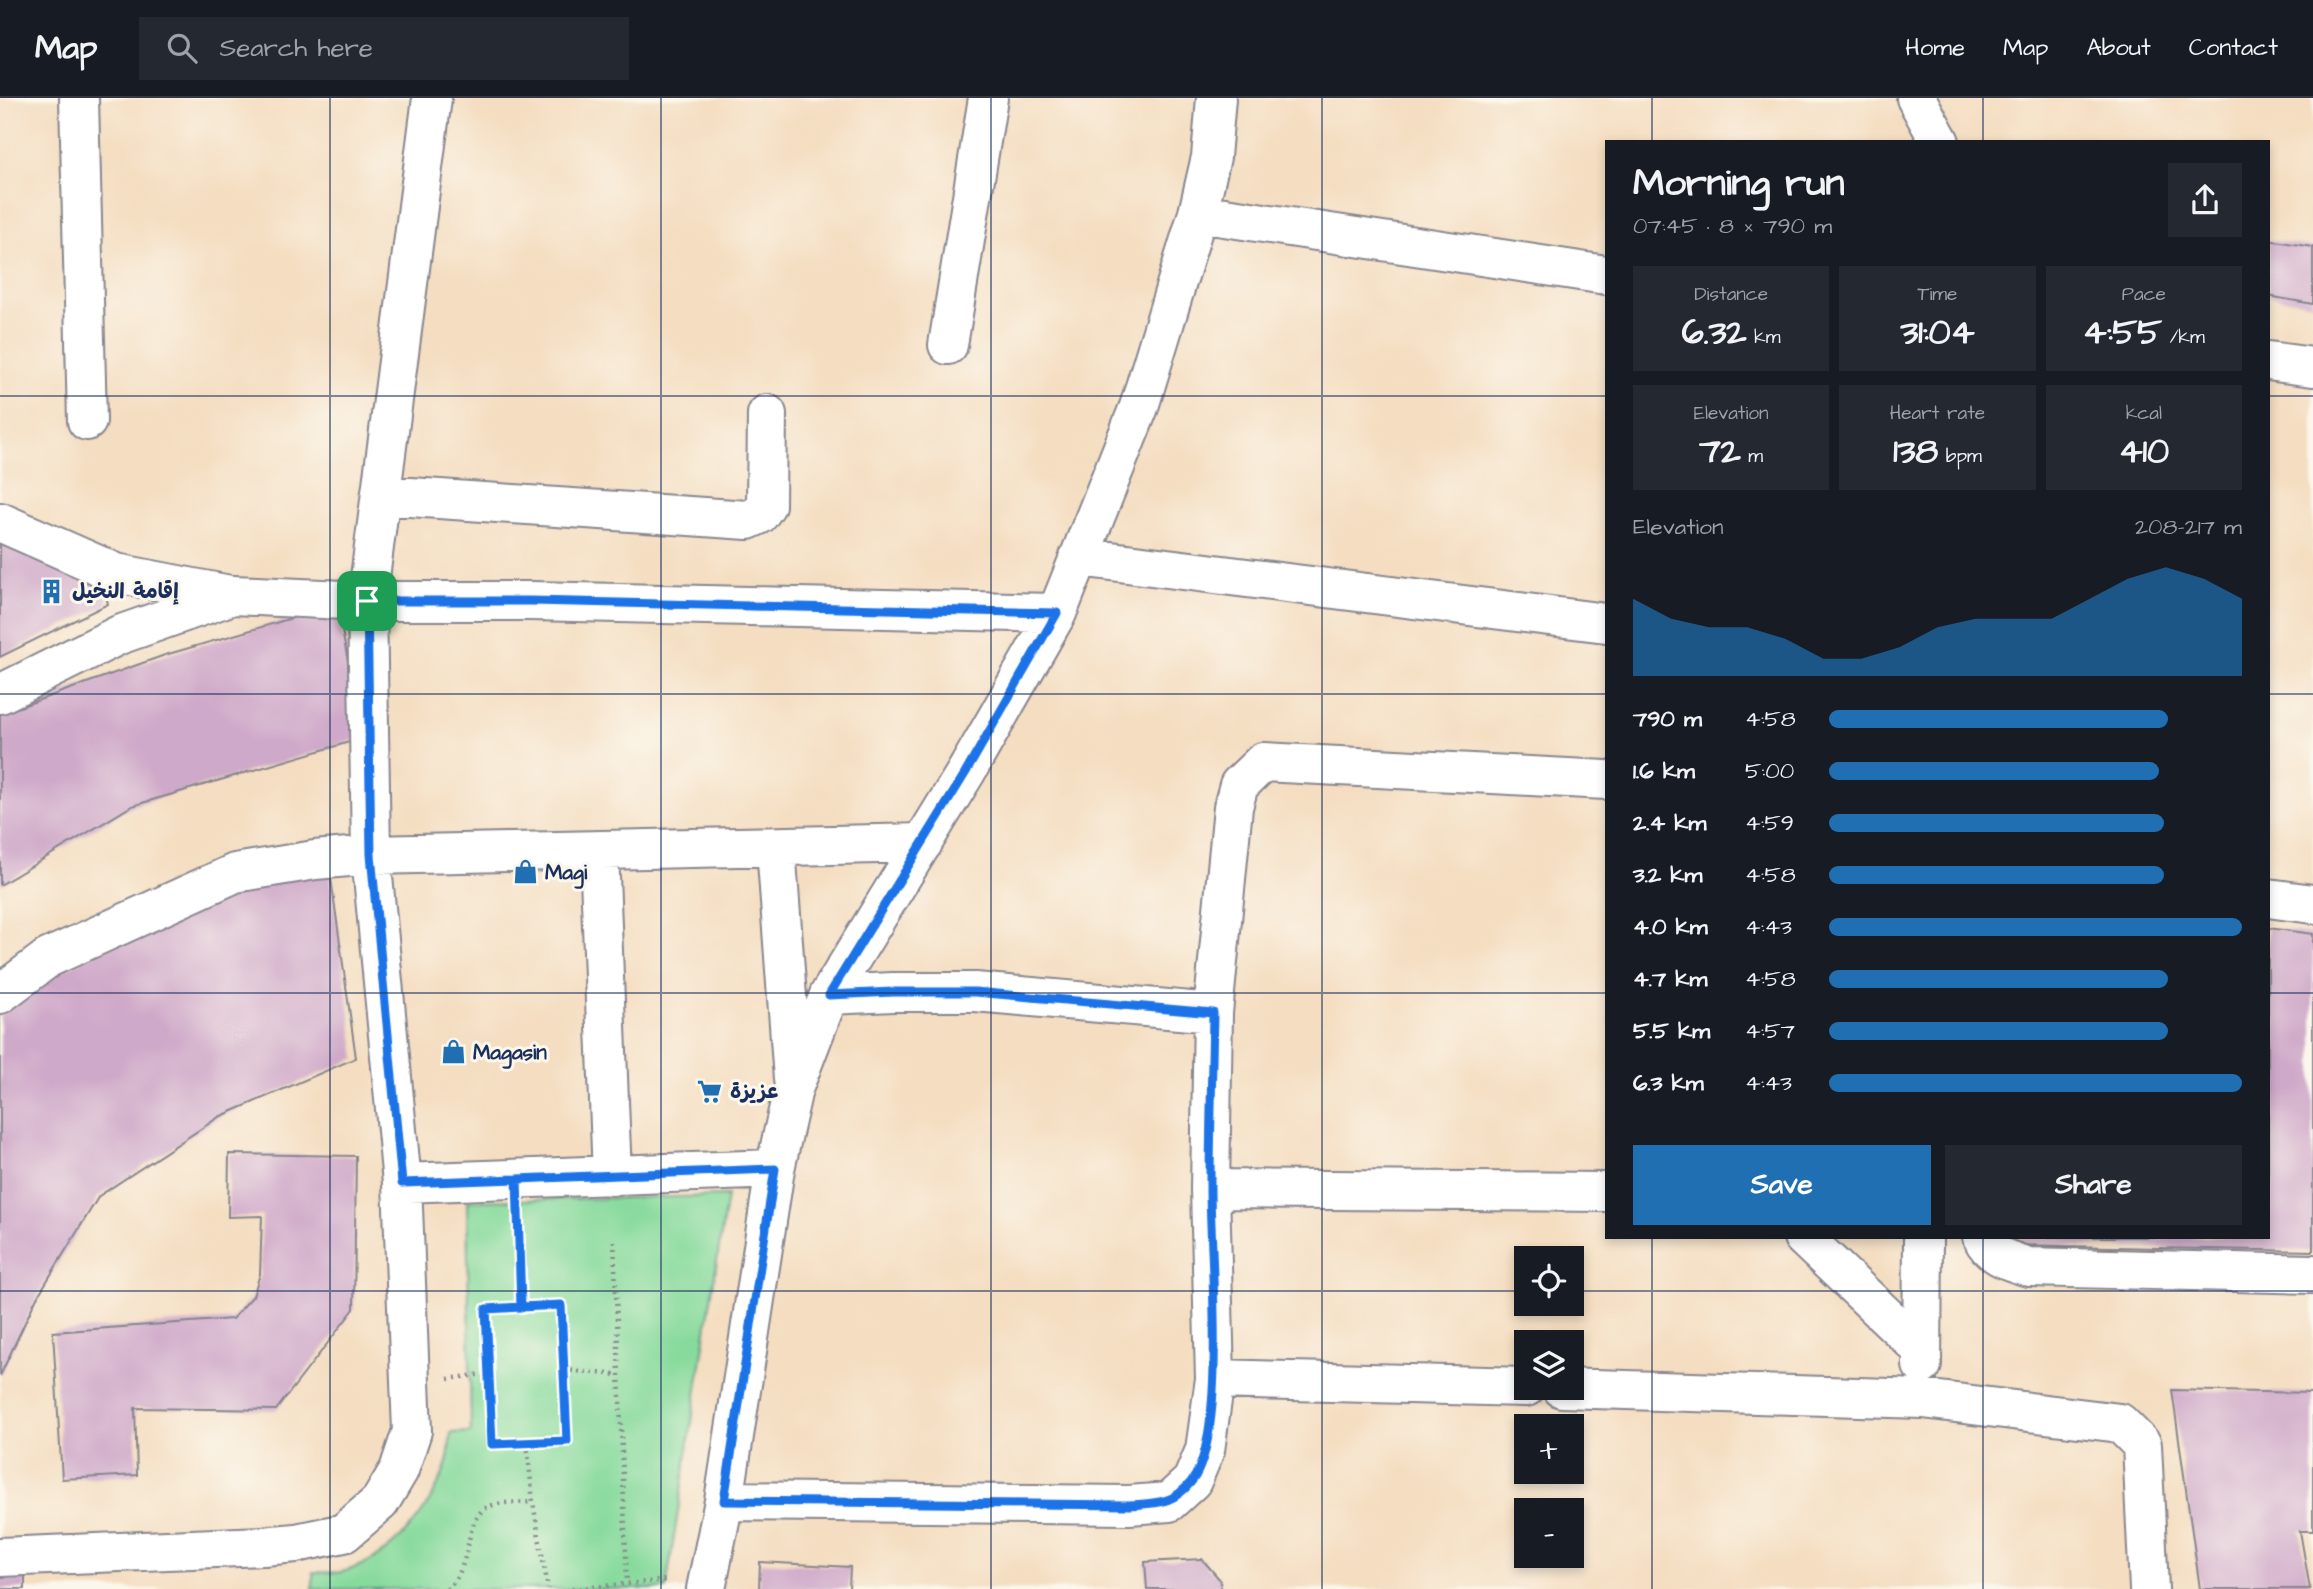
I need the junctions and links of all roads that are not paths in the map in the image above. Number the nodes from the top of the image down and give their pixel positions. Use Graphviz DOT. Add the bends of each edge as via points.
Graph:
graph roads {
  1 [pos="79,98"];
  2 [pos="432,98"];
  3 [pos="988,98"];
  4 [pos="1216,98"];
  5 [pos="1916,98"];
  6 [pos="1939,140"];
  7 [pos="1198,214"];
  8 [pos="1605,275"];
  9 [pos="948,345"];
  10 [pos="2270,361"];
  11 [pos="2313,367"];
  12 [pos="768,414"];
  13 [pos="87,421"];
  14 [pos="381,495"];
  15 [pos="0,523"];
  16 [pos="1079,557"];
  17 [pos="233,595"];
  18 [pos="367,601"];
  19 [pos="1057,613"];
  20 [pos="1605,623"];
  21 [pos="0,694"];
  22 [pos="1605,780"];
  23 [pos="923,843"];
  24 [pos="776,848"];
  25 [pos="599,851"];
  26 [pos="371,855"];
  27 [pos="2270,898"];
  28 [pos="2313,904"];
  29 [pos="0,994"];
  30 [pos="829,995"];
  31 [pos="1213,1013"];
  32 [pos="793,1089"];
  33 [pos="775,1169"];
  34 [pos="612,1175"];
  35 [pos="402,1183"];
  36 [pos="1210,1189"];
  37 [pos="1605,1192"];
  38 [pos="1805,1239"];
  39 [pos="1923,1239"];
  40 [pos="1983,1239"];
  41 [pos="2313,1274"];
  42 [pos="1921,1349"];
  43 [pos="1215,1379"];
  44 [pos="1514,1387"];
  45 [pos="1584,1389"];
  46 [pos="1923,1399"];
  47 [pos="724,1501"];
  48 [pos="0,1557"];
  49 [pos="55,1573"];
  50 [pos="707,1583"];
  51 [pos="2149,1589"];
  1 -- 13 [label="street"];
  2 -- 14 [label="street"];
  3 -- 9 [label="street"];
  4 -- 7 [label="street" via="1211,157"];
  5 -- 6 [label="street"];
  7 -- 8 [label="street"];
  7 -- 16 [label="street" via="1139,407"];
  10 -- 11 [label="street"];
  12 -- 14 [label="street" via="766,505 748,520"];
  14 -- 18 [label="street"];
  15 -- 17 [label="street" via="116,573"];
  16 -- 19 [label="street"];
  16 -- 20 [label="street"];
  17 -- 18 [label="street"];
  17 -- 21 [label="street" via="119,635"];
  18 -- 19 [label="street"];
  18 -- 26 [label="street"];
  19 -- 23 [label="street"];
  22 -- 31 [label="street" via="1264,762 1239,785 1233,807"];
  23 -- 24 [label="street"];
  23 -- 30 [label="street"];
  24 -- 25 [label="street"];
  24 -- 32 [label="street"];
  25 -- 26 [label="street"];
  25 -- 34 [label="street"];
  26 -- 29 [label="street" via="235,873 48,958"];
  26 -- 35 [label="street"];
  27 -- 28 [label="street"];
  30 -- 31 [label="street" via="975,992"];
  30 -- 32 [label="street"];
  31 -- 36 [label="street"];
  32 -- 33 [label="street"];
  33 -- 34 [label="street"];
  33 -- 47 [label="street"];
  34 -- 35 [label="street"];
  35 -- 49 [label="street" via="412,1431 399,1470 380,1502 344,1533"];
  36 -- 37 [label="street"];
  36 -- 43 [label="street"];
  38 -- 42 [label="street"];
  39 -- 42 [label="street"];
  40 -- 41 [label="street" via="2001,1259 2029,1267"];
  42 -- 46 [label="street"];
  43 -- 44 [label="street"];
  43 -- 47 [label="street" via="1205,1450 1192,1481 1169,1502"];
  45 -- 46 [label="street"];
  46 -- 51 [label="street" via="2120,1423 2141,1445"];
  47 -- 50 [label="street"];
  48 -- 49 [label="street"];
}
